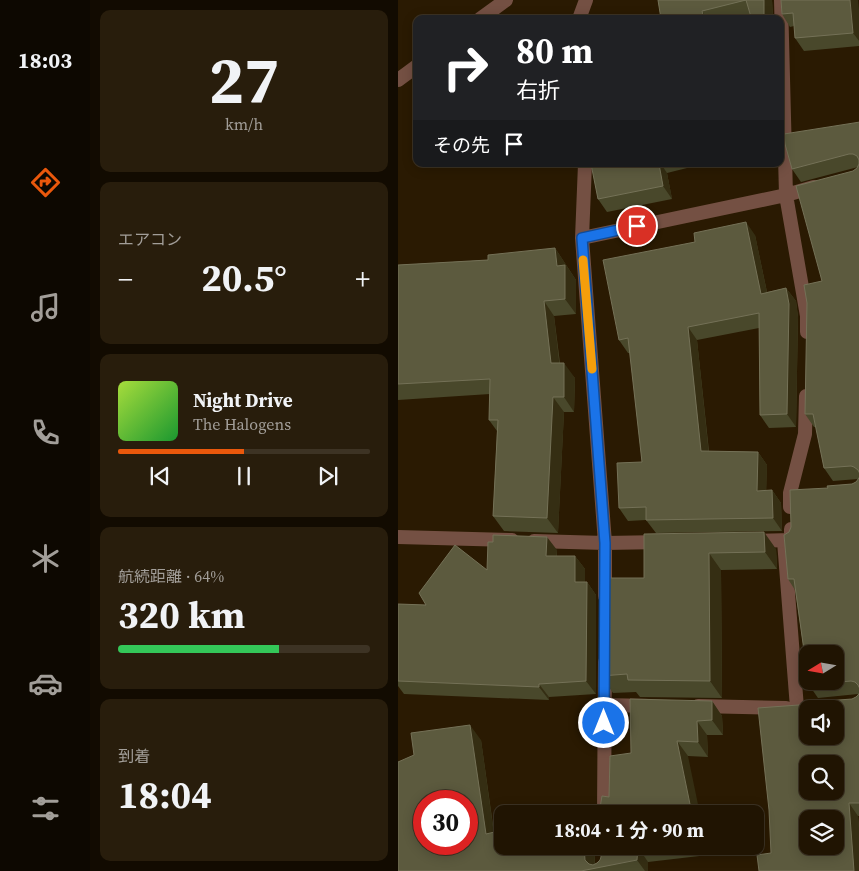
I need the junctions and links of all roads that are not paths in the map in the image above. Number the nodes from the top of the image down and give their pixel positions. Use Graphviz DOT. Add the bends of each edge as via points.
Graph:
graph roads {
  1 [pos="506,0"];
  2 [pos="586,0"];
  3 [pos="781,0"];
  4 [pos="485,15"];
  5 [pos="580,15"];
  6 [pos="781,15"];
  7 [pos="413,69"];
  8 [pos="398,80"];
  9 [pos="784,117"];
  10 [pos="584,167"];
  11 [pos="830,183"];
  12 [pos="786,195"];
  13 [pos="582,238"];
  14 [pos="806,345"];
  15 [pos="806,385"];
  16 [pos="398,537"];
  17 [pos="784,540"];
  18 [pos="734,541"];
  19 [pos="675,542"];
  20 [pos="605,543"];
  21 [pos="605,610"];
  22 [pos="605,648"];
  23 [pos="605,705"];
  24 [pos="662,706"];
  25 [pos="682,706"];
  26 [pos="604,805"];
  1 -- 4 [label="street"];
  2 -- 5 [label="street"];
  3 -- 6 [label="street"];
  7 -- 8 [label="street"];
  9 -- 12 [label="street"];
  10 -- 13 [label="street"];
  11 -- 12 [label="street"];
  12 -- 13 [label="street"];
  12 -- 14 [label="street" via="807,316"];
  13 -- 20 [label="street"];
  15 -- 17 [label="street" via="805,434 791,540"];
  16 -- 20 [label="street"];
  17 -- 18 [label="street"];
  17 -- 25 [label="street" via="801,708"];
  19 -- 20 [label="street"];
  20 -- 21 [label="street"];
  22 -- 23 [label="street"];
  23 -- 24 [label="street"];
  23 -- 26 [label="street"];
}
